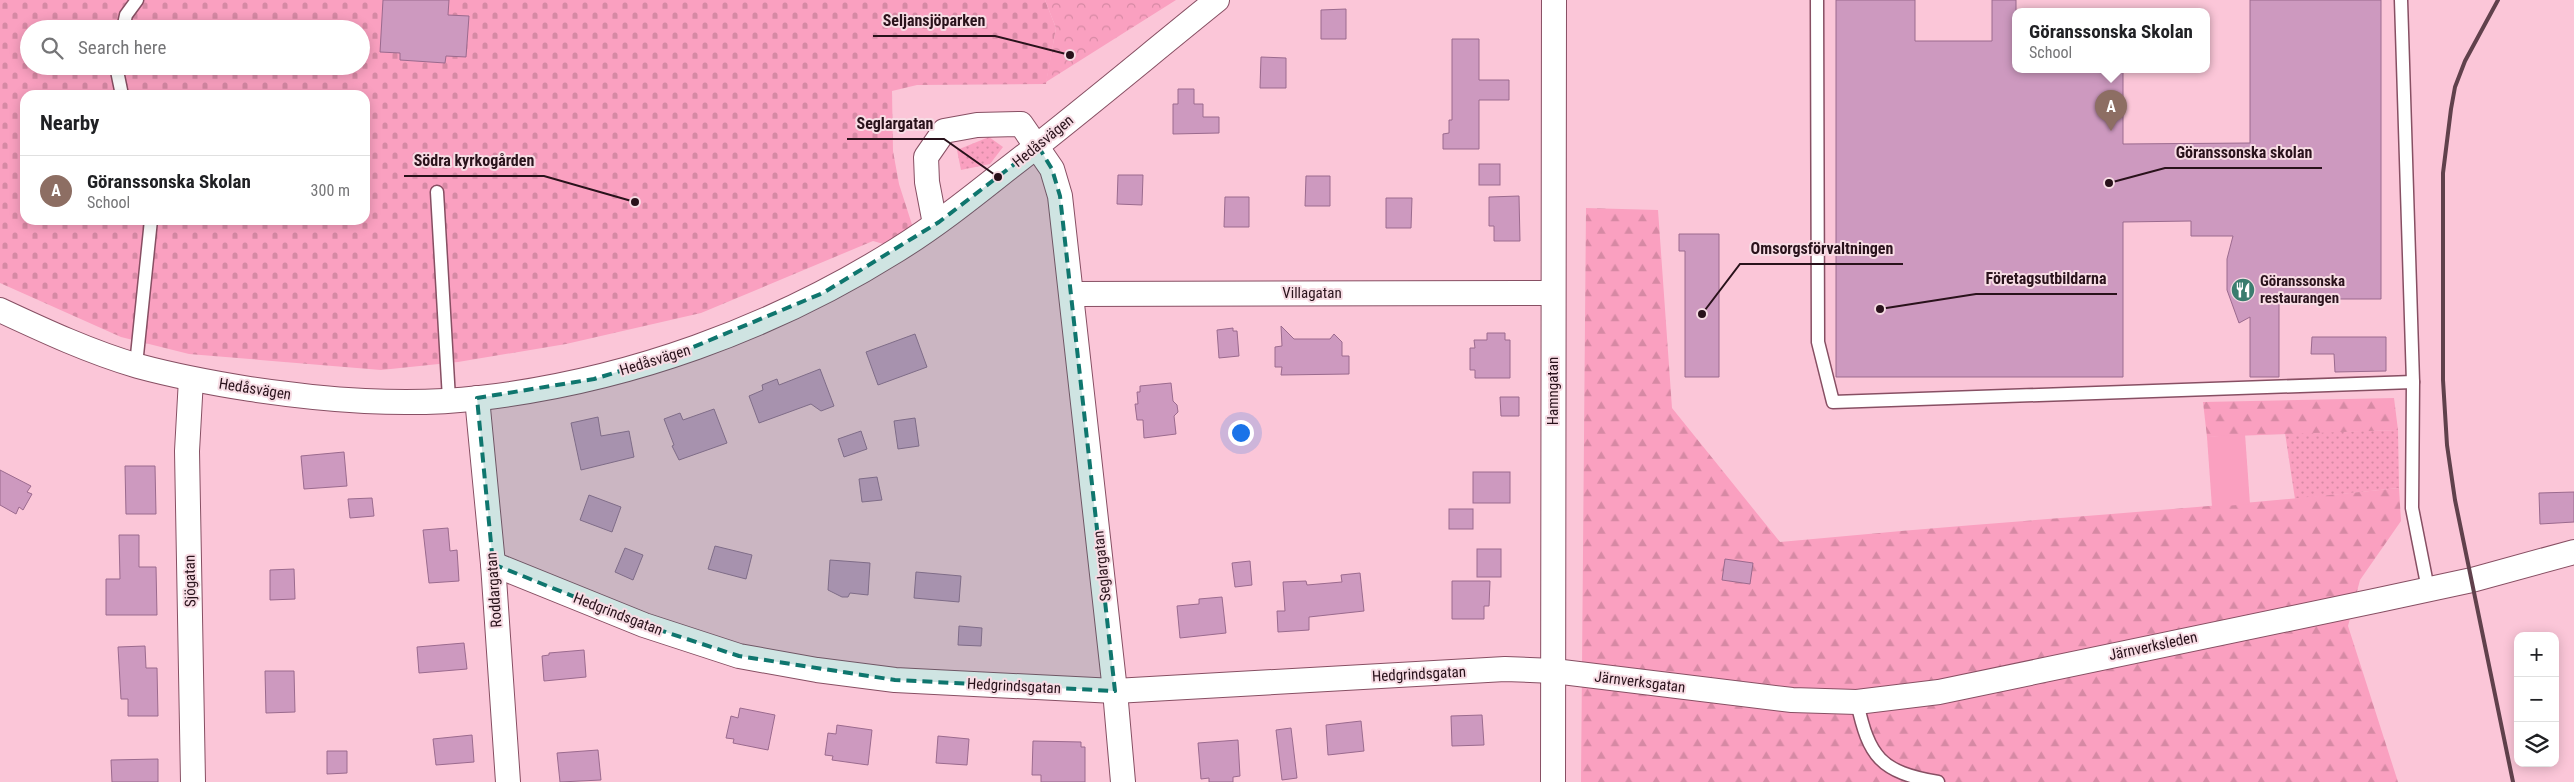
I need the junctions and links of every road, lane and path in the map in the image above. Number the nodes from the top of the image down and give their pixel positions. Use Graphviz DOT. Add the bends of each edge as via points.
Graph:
graph roads {
  1 [pos="137,0"];
  2 [pos="1217,0"];
  3 [pos="1554,0"];
  4 [pos="1816,0"];
  5 [pos="2401,0"];
  6 [pos="125,20"];
  7 [pos="118,75"];
  8 [pos="121,90"];
  9 [pos="1038,146"];
  10 [pos="436,192"];
  11 [pos="935,224"];
  12 [pos="150,225"];
  13 [pos="1552,293"];
  14 [pos="1072,294"];
  15 [pos="0,310"];
  16 [pos="136,366"];
  17 [pos="191,379"];
  18 [pos="2413,382"];
  19 [pos="477,398"];
  20 [pos="449,399"];
  21 [pos="2574,552"];
  22 [pos="493,564"];
  23 [pos="2428,589"];
  24 [pos="1554,671"];
  25 [pos="1115,691"];
  26 [pos="1727,693"];
  27 [pos="1857,702"];
  28 [pos="193,782"];
  29 [pos="508,782"];
  30 [pos="1123,782"];
  31 [pos="1554,782"];
  32 [pos="1938,782"];
  1 -- 6 [label="lane"];
  2 -- 9 [label="street, Hedåsvägen"];
  3 -- 13 [label="street, Hamngatan"];
  4 -- 18 [label="lane" via="1818,342 1833,402"];
  5 -- 18 [label="lane"];
  7 -- 8 [label="lane"];
  9 -- 11 [label="street, Hedåsvägen"];
  9 -- 11 [label="street, Seglargatan" via="1021,124 977,125 944,131 926,157 926,182"];
  9 -- 14 [label="street, Seglargatan" via="1052,169 1060,196"];
  10 -- 20 [label="lane"];
  11 -- 19 [label="street, Hedåsvägen" via="823,293 731,334 594,378"];
  12 -- 16 [label="lane"];
  13 -- 14 [label="street, Villagatan"];
  13 -- 24 [label="street, Hamngatan"];
  14 -- 25 [label="street, Seglargatan"];
  15 -- 16 [label="street, Hedåsvägen" via="77,346"];
  16 -- 17 [label="street, Hedåsvägen"];
  17 -- 20 [label="street, Hedåsvägen" via="299,396 389,401"];
  17 -- 28 [label="street, Sjögatan" via="187,450"];
  18 -- 23 [label="lane" via="2412,508"];
  19 -- 20 [label="street, Hedåsvägen"];
  19 -- 22 [label="street, Roddargatan"];
  21 -- 23 [label="street, Järnverksleden"];
  22 -- 25 [label="street, Hedgrindsgatan" via="644,625 739,656 896,680"];
  22 -- 29 [label="street, Roddargatan"];
  23 -- 27 [label="street, Järnverksleden" via="1939,692"];
  24 -- 25 [label="street, Hedgrindsgatan" via="1505,670"];
  24 -- 26 [label="street, Järnverksgatan"];
  24 -- 31 [label="street, Hamngatan"];
  25 -- 30 [label="street, Seglargatan"];
  26 -- 27 [label="street, Järnverksleden"];
  27 -- 32 [label="lane" via="1864,734 1875,756 1889,767"];
}
